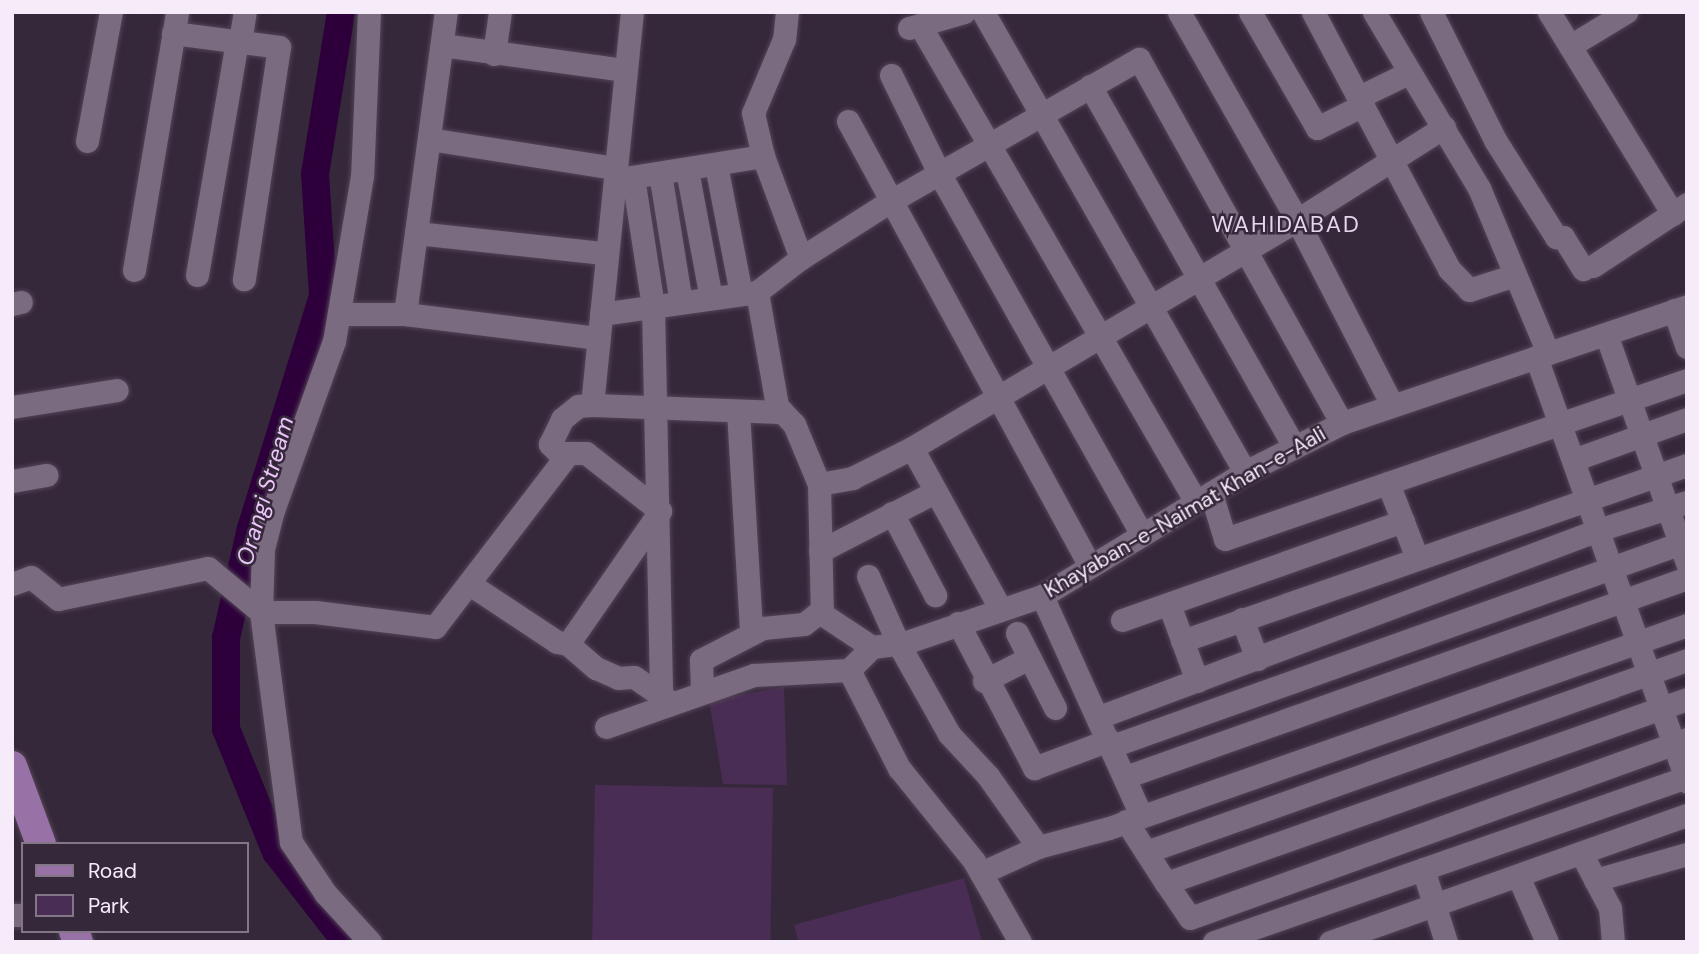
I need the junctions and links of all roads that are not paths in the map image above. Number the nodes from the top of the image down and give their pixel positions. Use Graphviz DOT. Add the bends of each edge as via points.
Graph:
graph roads {
  1 [pos="111,12"];
  2 [pos="245,12"];
  3 [pos="369,12"];
  4 [pos="446,12"];
  5 [pos="500,12"];
  6 [pos="632,12"];
  7 [pos="787,12"];
  8 [pos="964,12"];
  9 [pos="983,12"];
  10 [pos="1179,12"];
  11 [pos="1250,12"];
  12 [pos="1313,12"];
  13 [pos="1374,12"];
  14 [pos="1431,12"];
  15 [pos="1549,12"];
  16 [pos="1626,12"];
  17 [pos="175,22"];
  18 [pos="238,42"];
  19 [pos="442,45"];
  20 [pos="1570,46"];
  21 [pos="494,54"];
  22 [pos="625,70"];
  23 [pos="1408,73"];
  24 [pos="891,75"];
  25 [pos="1090,86"];
  26 [pos="1361,101"];
  27 [pos="1041,114"];
  28 [pos="848,121"];
  29 [pos="1444,127"];
  30 [pos="429,139"];
  31 [pos="88,141"];
  32 [pos="989,143"];
  33 [pos="763,156"];
  34 [pos="1392,159"];
  35 [pos="716,164"];
  36 [pos="687,170"];
  37 [pos="660,173"];
  38 [pos="939,173"];
  39 [pos="620,175"];
  40 [pos="889,202"];
  41 [pos="1680,209"];
  42 [pos="1297,220"];
  43 [pos="416,233"];
  44 [pos="1248,250"];
  45 [pos="604,253"];
  46 [pos="801,258"];
  47 [pos="135,270"];
  48 [pos="197,275"];
  49 [pos="1516,275"];
  50 [pos="1198,278"];
  51 [pos="243,279"];
  52 [pos="749,293"];
  53 [pos="711,298"];
  54 [pos="681,302"];
  55 [pos="653,306"];
  56 [pos="1148,306"];
  57 [pos="1680,308"];
  58 [pos="339,314"];
  59 [pos="405,314"];
  60 [pos="601,314"];
  61 [pos="1100,333"];
  62 [pos="1606,334"];
  63 [pos="599,338"];
  64 [pos="1687,347"];
  65 [pos="1542,355"];
  66 [pos="1049,366"];
  67 [pos="1687,380"];
  68 [pos="117,390"];
  69 [pos="997,398"];
  70 [pos="1629,400"];
  71 [pos="592,405"];
  72 [pos="1392,405"];
  73 [pos="12,407"];
  74 [pos="655,410"];
  75 [pos="738,411"];
  76 [pos="782,412"];
  77 [pos="1687,419"];
  78 [pos="1342,422"];
  79 [pos="1560,424"];
  80 [pos="1642,435"];
  81 [pos="1294,447"];
  82 [pos="912,448"];
  83 [pos="566,456"];
  84 [pos="1573,460"];
  85 [pos="1687,465"];
  86 [pos="1245,472"];
  87 [pos="46,475"];
  88 [pos="1656,475"];
  89 [pos="12,481"];
  90 [pos="1388,483"];
  91 [pos="819,484"];
  92 [pos="935,492"];
  93 [pos="1203,498"];
  94 [pos="1587,499"];
  95 [pos="1677,506"];
  96 [pos="660,511"];
  97 [pos="892,513"];
  98 [pos="1403,521"];
  99 [pos="1598,530"];
  100 [pos="1142,535"];
  101 [pos="1684,549"];
  102 [pos="820,551"];
  103 [pos="1417,558"];
  104 [pos="1090,566"];
  105 [pos="1611,567"];
  106 [pos="868,576"];
  107 [pos="1687,578"];
  108 [pos="12,584"];
  109 [pos="471,585"];
  110 [pos="935,595"];
  111 [pos="1042,596"];
  112 [pos="1623,602"];
  113 [pos="1169,604"];
  114 [pos="1000,608"];
  115 [pos="822,610"];
  116 [pos="261,612"];
  117 [pos="1242,619"];
  118 [pos="1122,620"];
  119 [pos="958,623"];
  120 [pos="1687,625"];
  121 [pos="1017,632"];
  122 [pos="751,633"];
  123 [pos="1182,641"];
  124 [pos="898,643"];
  125 [pos="1637,643"];
  126 [pos="568,644"];
  127 [pos="872,647"];
  128 [pos="1029,658"];
  129 [pos="1257,659"];
  130 [pos="1687,660"];
  131 [pos="849,670"];
  132 [pos="1648,674"];
  133 [pos="985,681"];
  134 [pos="1198,681"];
  135 [pos="702,690"];
  136 [pos="666,699"];
  137 [pos="1687,699"];
  138 [pos="1055,708"];
  139 [pos="1660,708"];
  140 [pos="1099,717"];
  141 [pos="606,727"];
  142 [pos="1680,742"];
  143 [pos="1110,743"];
  144 [pos="12,766"];
  145 [pos="1125,776"];
  146 [pos="1686,779"];
  147 [pos="1687,815"];
  148 [pos="12,817"];
  149 [pos="1133,818"];
  150 [pos="22,842"];
  151 [pos="40,842"];
  152 [pos="1038,847"];
  153 [pos="1146,852"];
  154 [pos="1581,853"];
  155 [pos="1687,854"];
  156 [pos="1423,869"];
  157 [pos="981,873"];
  158 [pos="1518,876"];
  159 [pos="1595,880"];
  160 [pos="1166,883"];
  161 [pos="1436,905"];
  162 [pos="1264,933"];
  163 [pos="370,942"];
  164 [pos="1020,942"];
  165 [pos="1214,942"];
  166 [pos="1330,942"];
  167 [pos="1446,942"];
  168 [pos="1547,942"];
  169 [pos="1613,942"];
  1 -- 31 [label="street"];
  2 -- 18 [label="street"];
  3 -- 58 [label="street" via="362,176"];
  4 -- 19 [label="street"];
  5 -- 21 [label="street"];
  6 -- 22 [label="street"];
  7 -- 33 [label="street" via="784,39 753,113"];
  8 -- 32 [label="street" via="913,28"];
  9 -- 27 [label="street"];
  10 -- 42 [label="street"];
  11 -- 26 [label="street" via="1317,128"];
  12 -- 26 [label="street"];
  13 -- 23 [label="street"];
  14 -- 41 [label="street" via="1494,140 1556,237 1563,237 1588,268"];
  15 -- 20 [label="street"];
  16 -- 20 [label="street"];
  17 -- 18 [label="street"];
  17 -- 47 [label="street"];
  18 -- 48 [label="street"];
  18 -- 51 [label="street" via="279,47"];
  19 -- 21 [label="street"];
  19 -- 30 [label="street"];
  20 -- 41 [label="street"];
  21 -- 22 [label="street"];
  22 -- 39 [label="street"];
  23 -- 26 [label="street"];
  23 -- 29 [label="street"];
  24 -- 38 [label="street"];
  25 -- 27 [label="street"];
  25 -- 44 [label="street" via="1139,59"];
  25 -- 50 [label="street"];
  26 -- 34 [label="street"];
  27 -- 32 [label="street"];
  27 -- 56 [label="street"];
  28 -- 40 [label="street"];
  29 -- 34 [label="street"];
  29 -- 49 [label="street" via="1479,188"];
  30 -- 39 [label="street"];
  30 -- 43 [label="street"];
  32 -- 38 [label="street"];
  32 -- 61 [label="street"];
  33 -- 35 [label="street"];
  33 -- 46 [label="street"];
  34 -- 42 [label="street"];
  34 -- 49 [label="street" via="1463,286 1469,290"];
  35 -- 36 [label="street"];
  35 -- 52 [label="street"];
  36 -- 37 [label="street"];
  36 -- 53 [label="street"];
  37 -- 39 [label="street"];
  37 -- 54 [label="street"];
  38 -- 40 [label="street"];
  38 -- 66 [label="street"];
  39 -- 45 [label="street"];
  39 -- 55 [label="street"];
  40 -- 46 [label="street"];
  40 -- 69 [label="street"];
  42 -- 44 [label="street"];
  42 -- 72 [label="street"];
  43 -- 45 [label="street"];
  43 -- 59 [label="street"];
  44 -- 50 [label="street"];
  44 -- 78 [label="street"];
  45 -- 60 [label="street"];
  46 -- 52 [label="street"];
  49 -- 65 [label="street"];
  50 -- 56 [label="street"];
  50 -- 81 [label="street"];
  52 -- 53 [label="street"];
  52 -- 76 [label="street"];
  53 -- 54 [label="street"];
  54 -- 55 [label="street"];
  55 -- 60 [label="street"];
  55 -- 74 [label="street"];
  56 -- 61 [label="street"];
  56 -- 86 [label="street"];
  57 -- 62 [label="street, Khayaban-e-Naimat Khan-e-Aali"];
  57 -- 64 [label="street"];
  58 -- 59 [label="street"];
  58 -- 116 [label="street" via="325,373 273,510 263,549"];
  59 -- 63 [label="street"];
  60 -- 63 [label="street"];
  61 -- 66 [label="street"];
  61 -- 93 [label="street"];
  62 -- 65 [label="street, Khayaban-e-Naimat Khan-e-Aali"];
  62 -- 70 [label="street"];
  63 -- 71 [label="street"];
  65 -- 72 [label="street, Khayaban-e-Naimat Khan-e-Aali"];
  65 -- 79 [label="street"];
  66 -- 69 [label="street"];
  66 -- 100 [label="street"];
  67 -- 70 [label="street"];
  68 -- 73 [label="street"];
  69 -- 82 [label="street"];
  69 -- 104 [label="street"];
  70 -- 79 [label="street"];
  70 -- 80 [label="street"];
  71 -- 74 [label="street"];
  71 -- 83 [label="street" via="578,406 556,427 550,444"];
  72 -- 78 [label="street, Khayaban-e-Naimat Khan-e-Aali"];
  74 -- 75 [label="street"];
  74 -- 96 [label="street"];
  75 -- 76 [label="street"];
  75 -- 122 [label="street"];
  76 -- 91 [label="street" via="794,424"];
  77 -- 80 [label="street"];
  78 -- 81 [label="street, Khayaban-e-Naimat Khan-e-Aali"];
  79 -- 84 [label="street"];
  79 -- 90 [label="street"];
  80 -- 84 [label="street"];
  80 -- 88 [label="street"];
  81 -- 86 [label="street, Khayaban-e-Naimat Khan-e-Aali"];
  82 -- 91 [label="street" via="852,478"];
  82 -- 92 [label="street"];
  83 -- 96 [label="street" via="586,453"];
  83 -- 109 [label="street"];
  84 -- 94 [label="street"];
  85 -- 88 [label="street"];
  86 -- 93 [label="street, Khayaban-e-Naimat Khan-e-Aali"];
  87 -- 89 [label="street"];
  88 -- 94 [label="street"];
  88 -- 95 [label="street"];
  90 -- 93 [label="street" via="1225,539"];
  90 -- 98 [label="street"];
  91 -- 102 [label="street"];
  92 -- 97 [label="street"];
  92 -- 114 [label="street"];
  93 -- 100 [label="street, Khayaban-e-Naimat Khan-e-Aali"];
  94 -- 99 [label="street"];
  94 -- 103 [label="street"];
  95 -- 99 [label="street"];
  95 -- 101 [label="street"];
  96 -- 126 [label="street"];
  96 -- 136 [label="street"];
  97 -- 102 [label="street"];
  97 -- 110 [label="street"];
  98 -- 103 [label="street"];
  98 -- 113 [label="street"];
  99 -- 105 [label="street"];
  99 -- 129 [label="street"];
  100 -- 104 [label="street, Khayaban-e-Naimat Khan-e-Aali"];
  101 -- 105 [label="street"];
  102 -- 115 [label="street"];
  103 -- 117 [label="street"];
  104 -- 111 [label="street, Khayaban-e-Naimat Khan-e-Aali"];
  105 -- 112 [label="street"];
  105 -- 143 [label="street"];
  106 -- 124 [label="street"];
  107 -- 112 [label="street"];
  108 -- 116 [label="street" via="31,577 58,599 208,568"];
  109 -- 116 [label="street" via="435,627 315,612"];
  109 -- 126 [label="street" via="557,642"];
  111 -- 114 [label="street, Khayaban-e-Naimat Khan-e-Aali"];
  111 -- 140 [label="street"];
  112 -- 125 [label="street"];
  112 -- 145 [label="street"];
  113 -- 118 [label="street"];
  113 -- 123 [label="street"];
  114 -- 119 [label="street, Khayaban-e-Naimat Khan-e-Aali"];
  115 -- 122 [label="street" via="804,624"];
  115 -- 127 [label="street"];
  116 -- 163 [label="street" via="291,842 327,894"];
  117 -- 123 [label="street"];
  117 -- 129 [label="street"];
  119 -- 124 [label="street, Khayaban-e-Naimat Khan-e-Aali"];
  119 -- 133 [label="street"];
  120 -- 125 [label="street"];
  121 -- 128 [label="street"];
  122 -- 135 [label="street" via="701,660"];
  123 -- 134 [label="street"];
  124 -- 127 [label="street, Khayaban-e-Naimat Khan-e-Aali"];
  124 -- 152 [label="street" via="949,734 988,776"];
  125 -- 132 [label="street"];
  125 -- 149 [label="street"];
  126 -- 136 [label="street" via="596,668 618,678 634,677"];
  127 -- 131 [label="street"];
  128 -- 133 [label="street"];
  128 -- 138 [label="street"];
  129 -- 134 [label="street"];
  130 -- 132 [label="street"];
  131 -- 135 [label="street" via="754,675"];
  131 -- 157 [label="street" via="899,768"];
  132 -- 139 [label="street"];
  132 -- 153 [label="street"];
  133 -- 143 [label="street" via="1034,768"];
  134 -- 140 [label="street"];
  135 -- 136 [label="street"];
  136 -- 141 [label="street"];
  137 -- 139 [label="street"];
  139 -- 142 [label="street"];
  139 -- 160 [label="street"];
  140 -- 143 [label="street"];
  142 -- 146 [label="street"];
  142 -- 160 [label="street" via="1190,918"];
  143 -- 145 [label="street"];
  144 -- 151 [label="main road"];
  145 -- 149 [label="street"];
  146 -- 156 [label="street"];
  147 -- 154 [label="street"];
  148 -- 150 [label="main road"];
  149 -- 152 [label="street"];
  149 -- 153 [label="street"];
  152 -- 157 [label="street"];
  153 -- 160 [label="street"];
  154 -- 158 [label="street"];
  154 -- 159 [label="street"];
  155 -- 159 [label="street"];
  156 -- 161 [label="street"];
  156 -- 162 [label="street"];
  157 -- 164 [label="street"];
  158 -- 161 [label="street"];
  158 -- 168 [label="street"];
  159 -- 169 [label="street" via="1610,908"];
  161 -- 166 [label="street"];
  161 -- 167 [label="street"];
  162 -- 165 [label="street"];
}
